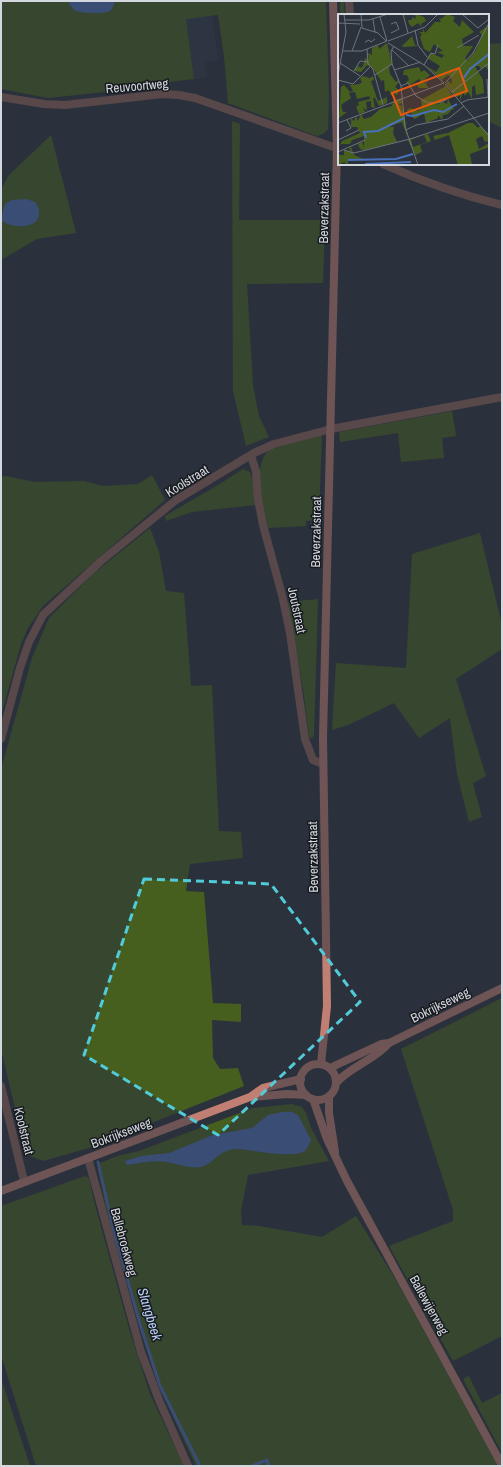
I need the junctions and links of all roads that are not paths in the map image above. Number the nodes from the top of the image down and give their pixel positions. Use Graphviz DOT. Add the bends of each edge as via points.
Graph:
graph roads {
  1 [pos="333,1"];
  2 [pos="349,1"];
  3 [pos="350,14"];
  4 [pos="1,97"];
  5 [pos="338,148"];
  6 [pos="385,165"];
  7 [pos="502,205"];
  8 [pos="502,397"];
  9 [pos="331,429"];
  10 [pos="251,456"];
  11 [pos="1,739"];
  12 [pos="323,764"];
  13 [pos="502,988"];
  14 [pos="389,1043"];
  15 [pos="320,1064"];
  16 [pos="330,1068"];
  17 [pos="301,1079"];
  18 [pos="336,1083"];
  19 [pos="1,1086"];
  20 [pos="250,1096"];
  21 [pos="329,1096"];
  22 [pos="310,1097"];
  23 [pos="336,1156"];
  24 [pos="88,1158"];
  25 [pos="24,1181"];
  26 [pos="1,1191"];
  27 [pos="502,1465"];
  28 [pos="188,1466"];
  1 -- 5 [label="street, Beverzakstraat"];
  2 -- 3 [label="street"];
  4 -- 5 [label="street, Reuvoortweg" via="65,105 163,94 179,95 195,98"];
  5 -- 9 [label="street, Beverzakstraat"];
  6 -- 7 [label="street" via="438,186"];
  8 -- 9 [label="street, Koolstraat"];
  9 -- 10 [label="street, Koolstraat" via="274,444"];
  9 -- 12 [label="street, Beverzakstraat"];
  10 -- 11 [label="street, Koolstraat" via="176,500 101,561 44,615 26,649"];
  10 -- 12 [label="street, Joutstraat" via="256,470 263,526 290,633 305,739 313,760"];
  12 -- 15 [label="street, Beverzakstraat" via="327,1006"];
  13 -- 14 [label="street, Bokrijkseweg"];
  14 -- 16 [label="street, Bokrijkseweg" via="381,1044"];
  14 -- 18 [label="street, Bokrijkseweg"];
  15 -- 16 [label="street"];
  15 -- 17 [label="street" via="306,1069"];
  16 -- 18 [label="street"];
  17 -- 20 [label="street, Bokrijkseweg" via="263,1088"];
  17 -- 22 [label="street" via="301,1085"];
  18 -- 21 [label="street, Bokrijkseweg"];
  19 -- 25 [label="street, Koolstraat"];
  20 -- 22 [label="street, Bokrijkseweg" via="287,1094"];
  20 -- 24 [label="street, Bokrijkseweg"];
  21 -- 22 [label="street, Bokrijkseweg" via="324,1099"];
  21 -- 23 [label="street, Ballewijerweg"];
  22 -- 23 [label="street, Ballewijerweg" via="326,1140"];
  23 -- 27 [label="street, Ballewijerweg" via="347,1181"];
  24 -- 25 [label="street, Bokrijkseweg"];
  24 -- 28 [label="street, Ballebroekweg" via="142,1352 159,1400"];
  25 -- 26 [label="street, Bokrijkseweg"];
}
